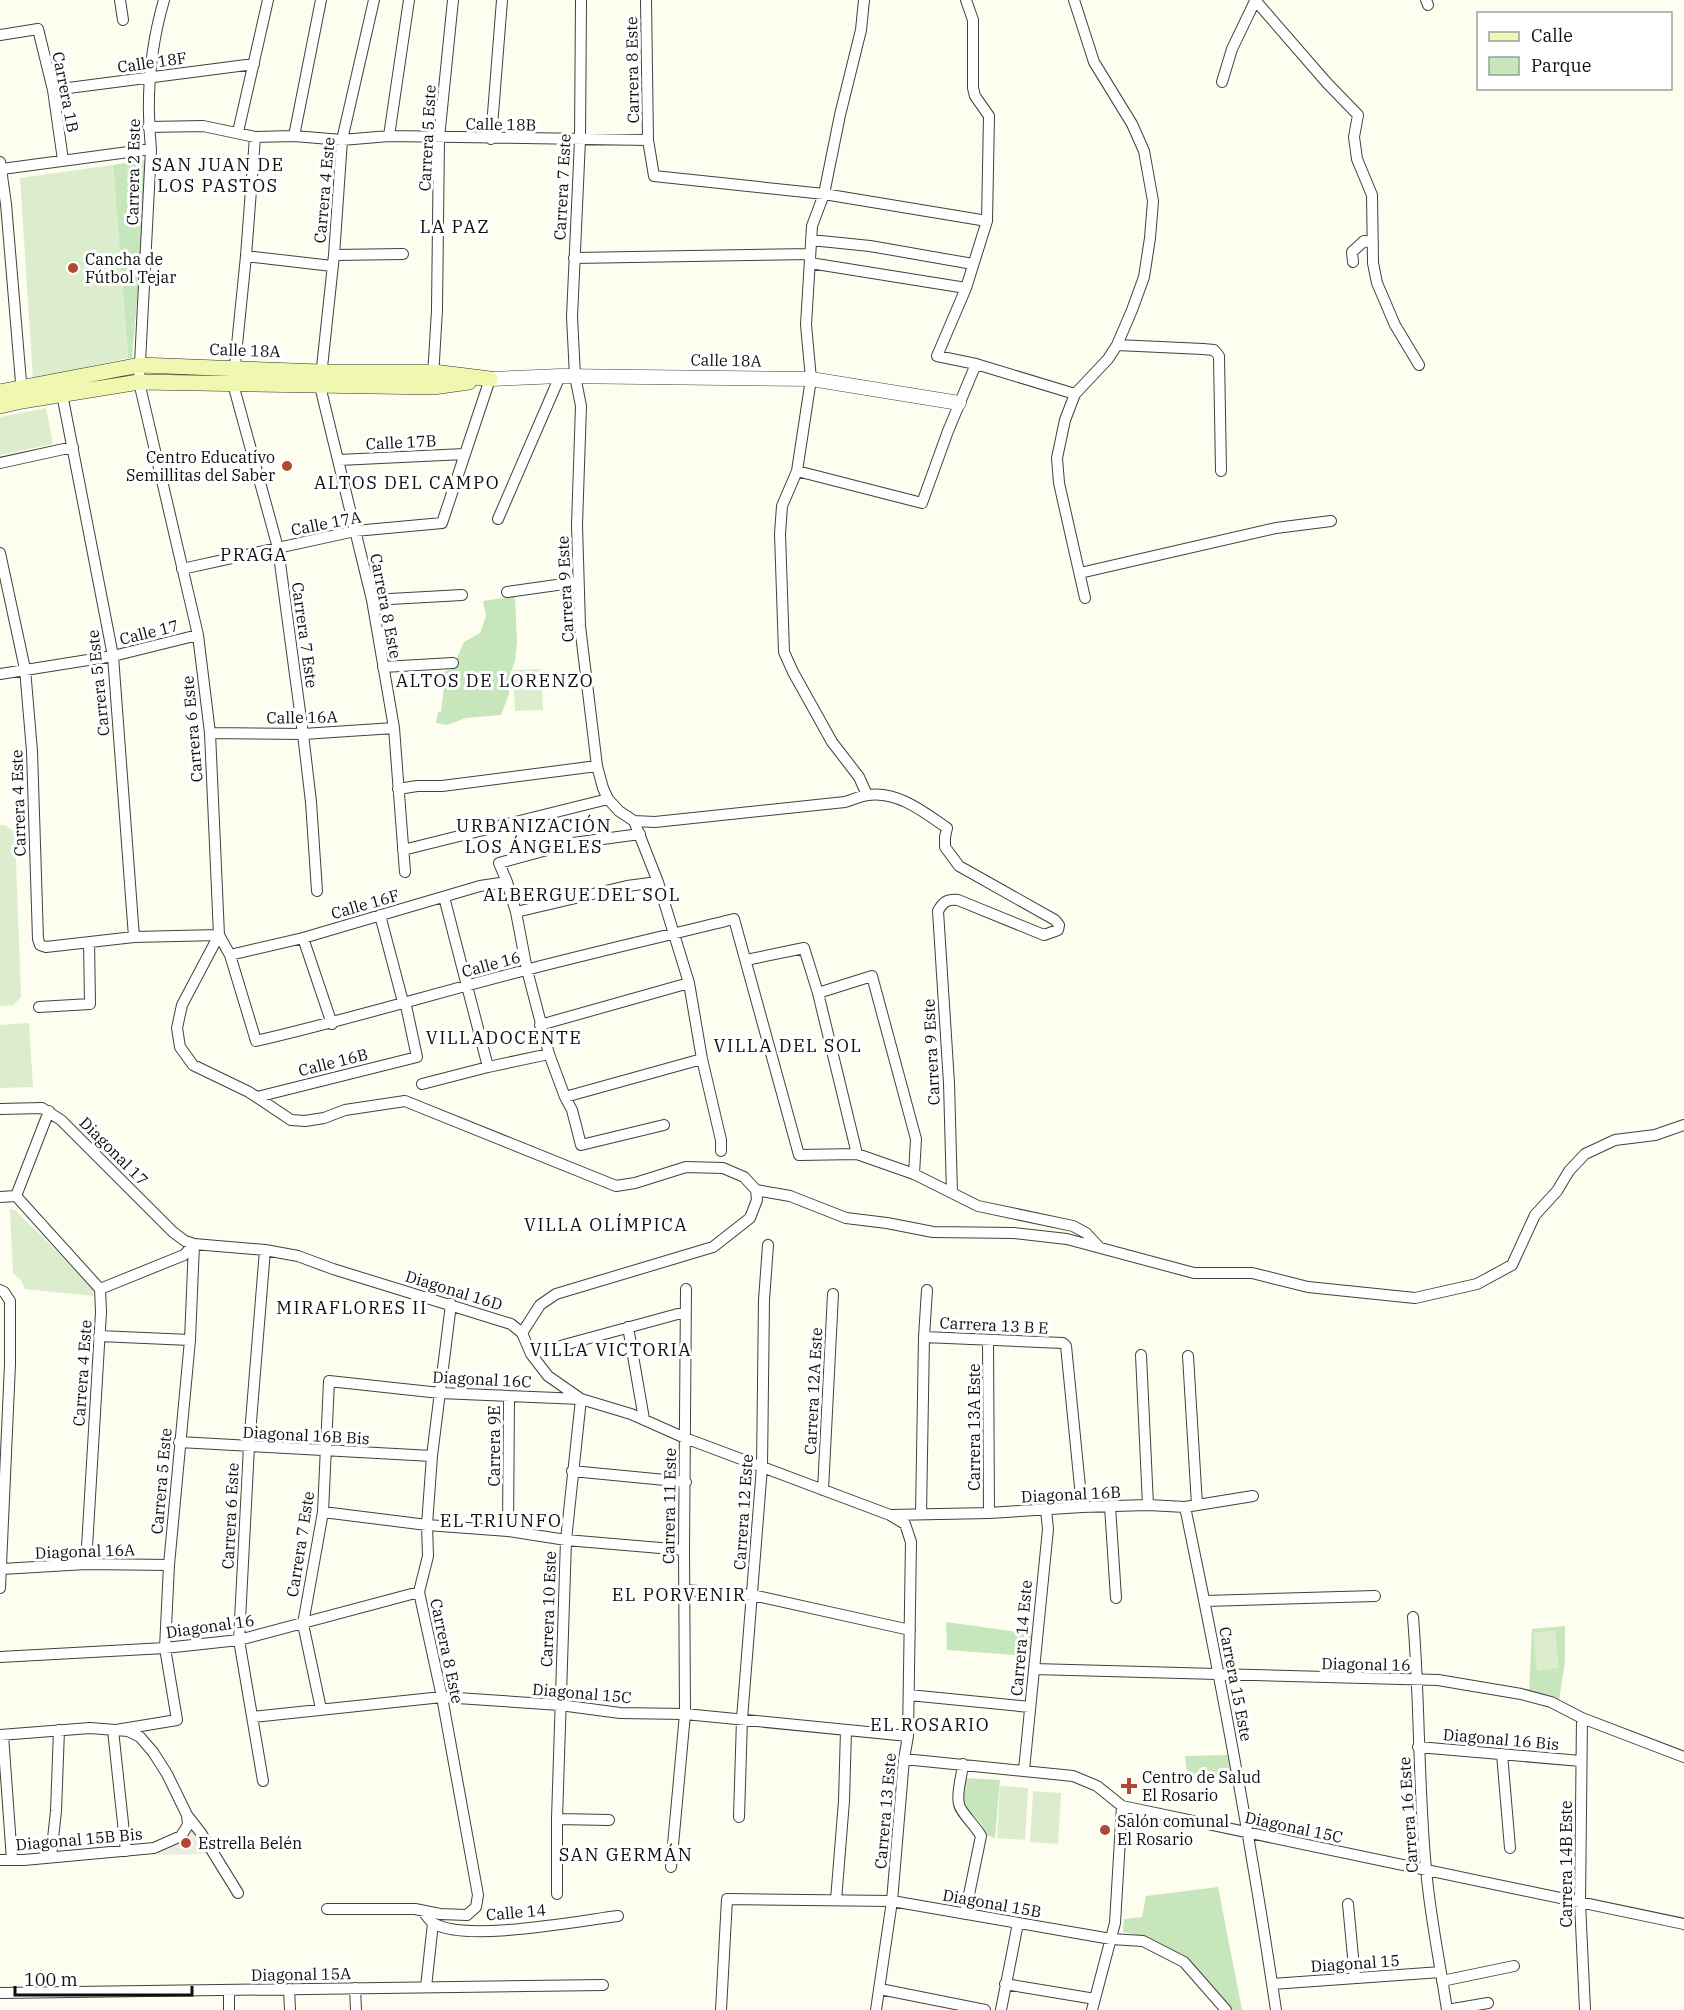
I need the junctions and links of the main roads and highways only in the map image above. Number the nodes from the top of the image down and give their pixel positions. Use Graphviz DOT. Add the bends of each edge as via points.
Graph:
graph roads {
  1 [pos="321,379"];
  2 [pos="490,379"];
  3 [pos="0,392"];
  4 [pos="22,393"];
  5 [pos="0,406"];
  1 -- 2 [label="main road, Calle 18A"];
  1 -- 4 [label="main road, Calle 18A" via="233,384 139,382 62,394"];
  1 -- 4 [label="main road, Calle 18A" via="234,367 140,365"];
  3 -- 4 [label="main road, Calle 18A"];
  4 -- 5 [label="main road, Calle 18A"];
}
